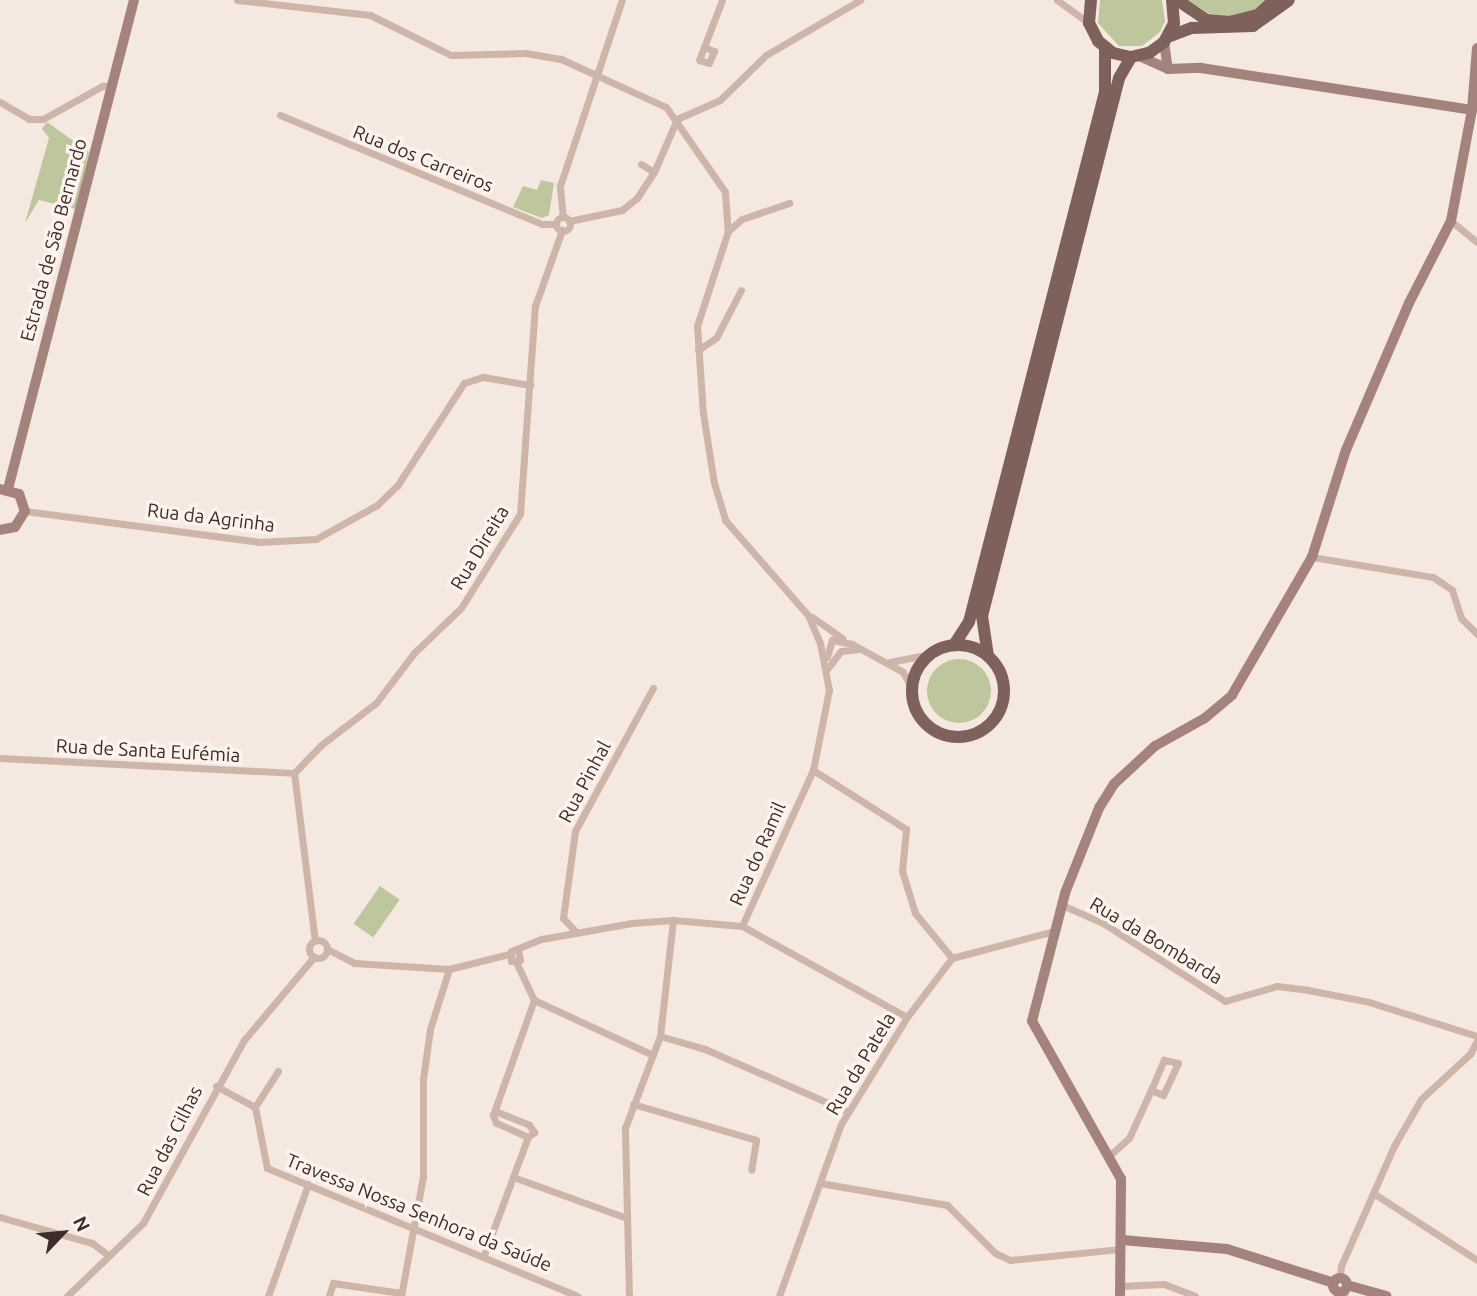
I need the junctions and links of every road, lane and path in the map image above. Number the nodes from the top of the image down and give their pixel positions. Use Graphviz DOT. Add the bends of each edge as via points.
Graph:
graph roads {
  1 [pos="134,0"];
  2 [pos="237,0"];
  3 [pos="622,0"];
  4 [pos="722,0"];
  5 [pos="860,0"];
  6 [pos="1057,0"];
  7 [pos="1091,0"];
  8 [pos="1175,0"];
  9 [pos="1274,0"];
  10 [pos="1289,0"];
  11 [pos="845,3"];
  12 [pos="313,4"];
  13 [pos="1089,23"];
  14 [pos="1166,40"];
  15 [pos="704,47"];
  16 [pos="1105,47"];
  17 [pos="1477,48"];
  18 [pos="1135,57"];
  19 [pos="1168,69"];
  20 [pos="113,85"];
  21 [pos="0,102"];
  22 [pos="1472,110"];
  23 [pos="280,115"];
  24 [pos="677,119"];
  25 [pos="641,164"];
  26 [pos="654,172"];
  27 [pos="789,203"];
  28 [pos="566,219"];
  29 [pos="1451,221"];
  30 [pos="559,227"];
  31 [pos="728,231"];
  32 [pos="1477,242"];
  33 [pos="741,290"];
  34 [pos="698,351"];
  35 [pos="530,385"];
  36 [pos="4,489"];
  37 [pos="25,510"];
  38 [pos="0,530"];
  39 [pos="1312,557"];
  40 [pos="808,615"];
  41 [pos="1477,634"];
  42 [pos="852,644"];
  43 [pos="954,645"];
  44 [pos="859,649"];
  45 [pos="930,654"];
  46 [pos="988,656"];
  47 [pos="889,662"];
  48 [pos="828,668"];
  49 [pos="653,688"];
  50 [pos="912,688"];
  51 [pos="0,758"];
  52 [pos="813,770"];
  53 [pos="294,773"];
  54 [pos="1062,905"];
  55 [pos="673,920"];
  56 [pos="742,926"];
  57 [pos="1055,931"];
  58 [pos="577,932"];
  59 [pos="314,941"];
  60 [pos="327,949"];
  61 [pos="518,950"];
  62 [pos="509,954"];
  63 [pos="314,957"];
  64 [pos="952,958"];
  65 [pos="516,962"];
  66 [pos="449,969"];
  67 [pos="534,1000"];
  68 [pos="908,1017"];
  69 [pos="660,1036"];
  70 [pos="1477,1039"];
  71 [pos="653,1055"];
  72 [pos="278,1071"];
  73 [pos="216,1086"];
  74 [pos="1151,1090"];
  75 [pos="633,1104"];
  76 [pos="255,1107"];
  77 [pos="495,1111"];
  78 [pos="849,1112"];
  79 [pos="528,1137"];
  80 [pos="1109,1156"];
  81 [pos="751,1170"];
  82 [pos="513,1177"];
  83 [pos="820,1183"];
  84 [pos="308,1184"];
  85 [pos="1373,1193"];
  86 [pos="0,1217"];
  87 [pos="627,1218"];
  88 [pos="412,1225"];
  89 [pos="1121,1244"];
  90 [pos="108,1255"];
  91 [pos="484,1255"];
  92 [pos="1477,1260"];
  93 [pos="1342,1287"];
  94 [pos="1120,1291"];
  95 [pos="401,1294"];
  96 [pos="66,1296"];
  97 [pos="268,1296"];
  98 [pos="329,1296"];
  99 [pos="578,1296"];
  100 [pos="629,1296"];
  101 [pos="779,1296"];
  102 [pos="1195,1296"];
  103 [pos="1386,1296"];
  1 -- 20 [label="street, Estrada de São Bernardo"];
  2 -- 12 [label="street" via="283,8"];
  3 -- 28 [label="street" via="561,186"];
  4 -- 15 [label="street"];
  5 -- 11 [label="street"];
  6 -- 13 [label="street"];
  7 -- 13 [label="main road"];
  8 -- 9 [label="main road" via="1207,20 1229,22 1258,15"];
  8 -- 14 [label="main road" via="1174,23"];
  10 -- 14 [label="main road" via="1253,26 1192,28"];
  11 -- 24 [label="street" via="766,55 720,100"];
  12 -- 24 [label="street" via="370,15 451,55 544,54 666,107"];
  13 -- 16 [label="main road"];
  14 -- 18 [label="main road"];
  14 -- 19 [label="street"];
  16 -- 18 [label="main road"];
  16 -- 43 [label="main road" via="1105,92 969,622"];
  17 -- 22 [label="street"];
  18 -- 19 [label="street"];
  18 -- 46 [label="main road" via="1119,78 982,616"];
  19 -- 22 [label="street" via="1201,68"];
  20 -- 21 [label="street" via="102,86 43,119 29,118"];
  20 -- 36 [label="street, Estrada de São Bernardo"];
  22 -- 29 [label="street"];
  23 -- 30 [label="street, Rua dos Carreiros" via="400,168"];
  24 -- 26 [label="street"];
  24 -- 31 [label="street" via="720,181 728,204"];
  25 -- 26 [label="street"];
  26 -- 28 [label="street" via="637,198 622,210"];
  27 -- 31 [label="street" via="742,219"];
  28 -- 30 [label="street"];
  28 -- 30 [label="street" via="568,228"];
  29 -- 32 [label="street"];
  29 -- 39 [label="street" via="1409,303 1346,450"];
  30 -- 35 [label="street, Rua Direita" via="536,306"];
  31 -- 34 [label="street" via="699,311"];
  33 -- 34 [label="street" via="716,338"];
  34 -- 40 [label="street" via="712,472 725,520"];
  35 -- 37 [label="street, Rua da Agrinha" via="483,377 464,383 397,486 377,505 316,539 259,542"];
  35 -- 53 [label="street, Rua Direita" via="522,509 469,598 414,653 376,703 321,745"];
  36 -- 37 [label="street" via="19,494"];
  37 -- 38 [label="street" via="15,527"];
  39 -- 41 [label="street" via="1433,577 1452,590 1461,618"];
  39 -- 54 [label="street" via="1232,695 1205,718 1155,746 1114,784 1083,843"];
  40 -- 42 [label="street"];
  40 -- 48 [label="street"];
  42 -- 44 [label="street"];
  42 -- 48 [label="street" via="832,640 826,651"];
  43 -- 45 [label="main road"];
  43 -- 46 [label="main road"];
  44 -- 47 [label="street"];
  44 -- 48 [label="street" via="841,651"];
  45 -- 47 [label="street"];
  45 -- 50 [label="main road"];
  46 -- 50 [label="main road" via="1002,676 1004,700 992,723 981,732 954,737 934,730 919,715"];
  47 -- 50 [label="street" via="903,672"];
  48 -- 52 [label="street, Rua do Ramil" via="827,715"];
  49 -- 58 [label="street, Rua Pinhal" via="575,831 563,918"];
  51 -- 53 [label="street, Rua de Santa Eufémia"];
  52 -- 56 [label="street, Rua do Ramil"];
  52 -- 64 [label="street" via="906,830 902,871 915,913"];
  53 -- 59 [label="street"];
  54 -- 57 [label="street"];
  54 -- 70 [label="street, Rua da Bombarda" via="1103,923 1226,1001 1277,986 1308,990 1369,1002"];
  55 -- 56 [label="street, Rua do Ramil"];
  55 -- 58 [label="street, Rua do Ramil"];
  55 -- 69 [label="street"];
  56 -- 68 [label="street"];
  57 -- 64 [label="street"];
  57 -- 80 [label="street" via="1032,1021"];
  58 -- 61 [label="street, Rua do Ramil" via="541,939"];
  59 -- 60 [label="street" via="323,942"];
  59 -- 63 [label="street" via="309,949"];
  60 -- 63 [label="street" via="324,956"];
  60 -- 66 [label="street, Rua do Ramil" via="354,963"];
  61 -- 62 [label="street, Rua do Ramil"];
  61 -- 65 [label="street" via="521,955"];
  62 -- 65 [label="street"];
  62 -- 66 [label="street, Rua do Ramil"];
  63 -- 73 [label="street, Rua das Cilhas" via="244,1040"];
  64 -- 68 [label="street, Rua da Patela"];
  65 -- 67 [label="street"];
  66 -- 88 [label="street" via="430,1030 423,1079 423,1177"];
  67 -- 71 [label="street"];
  67 -- 77 [label="street"];
  68 -- 78 [label="street, Rua da Patela"];
  69 -- 71 [label="street"];
  69 -- 78 [label="street" via="705,1049"];
  70 -- 85 [label="street" via="1470,1054 1421,1100"];
  71 -- 75 [label="street"];
  72 -- 76 [label="street"];
  73 -- 76 [label="street"];
  73 -- 90 [label="street, Rua das Cilhas" via="192,1126 165,1190 143,1223"];
  74 -- 74 [label="street" via="1163,1095 1178,1063 1164,1060"];
  74 -- 80 [label="street" via="1129,1138"];
  75 -- 81 [label="street" via="756,1140"];
  75 -- 87 [label="street" via="625,1128"];
  76 -- 84 [label="street, Travessa Nossa Senhora da Saúde" via="267,1168"];
  77 -- 79 [label="street" via="496,1123"];
  77 -- 79 [label="street" via="529,1125 534,1132"];
  78 -- 83 [label="street, Rua da Patela"];
  79 -- 82 [label="street"];
  80 -- 89 [label="street" via="1124,1194"];
  82 -- 87 [label="street"];
  82 -- 91 [label="street"];
  83 -- 89 [label="street" via="947,1205 995,1253 1010,1260"];
  83 -- 101 [label="street, Rua da Patela"];
  84 -- 88 [label="street, Travessa Nossa Senhora da Saúde"];
  84 -- 97 [label="street"];
  85 -- 92 [label="street"];
  85 -- 93 [label="street" via="1341,1266"];
  86 -- 90 [label="street" via="92,1243"];
  87 -- 100 [label="street"];
  88 -- 91 [label="street, Travessa Nossa Senhora da Saúde"];
  88 -- 95 [label="street"];
  89 -- 93 [label="street" via="1227,1249"];
  89 -- 94 [label="street"];
  90 -- 96 [label="street, Rua das Cilhas"];
  91 -- 99 [label="street, Travessa Nossa Senhora da Saúde"];
  93 -- 103 [label="street"];
  94 -- 102 [label="street" via="1164,1284"];
  95 -- 98 [label="street" via="333,1283"];
}
